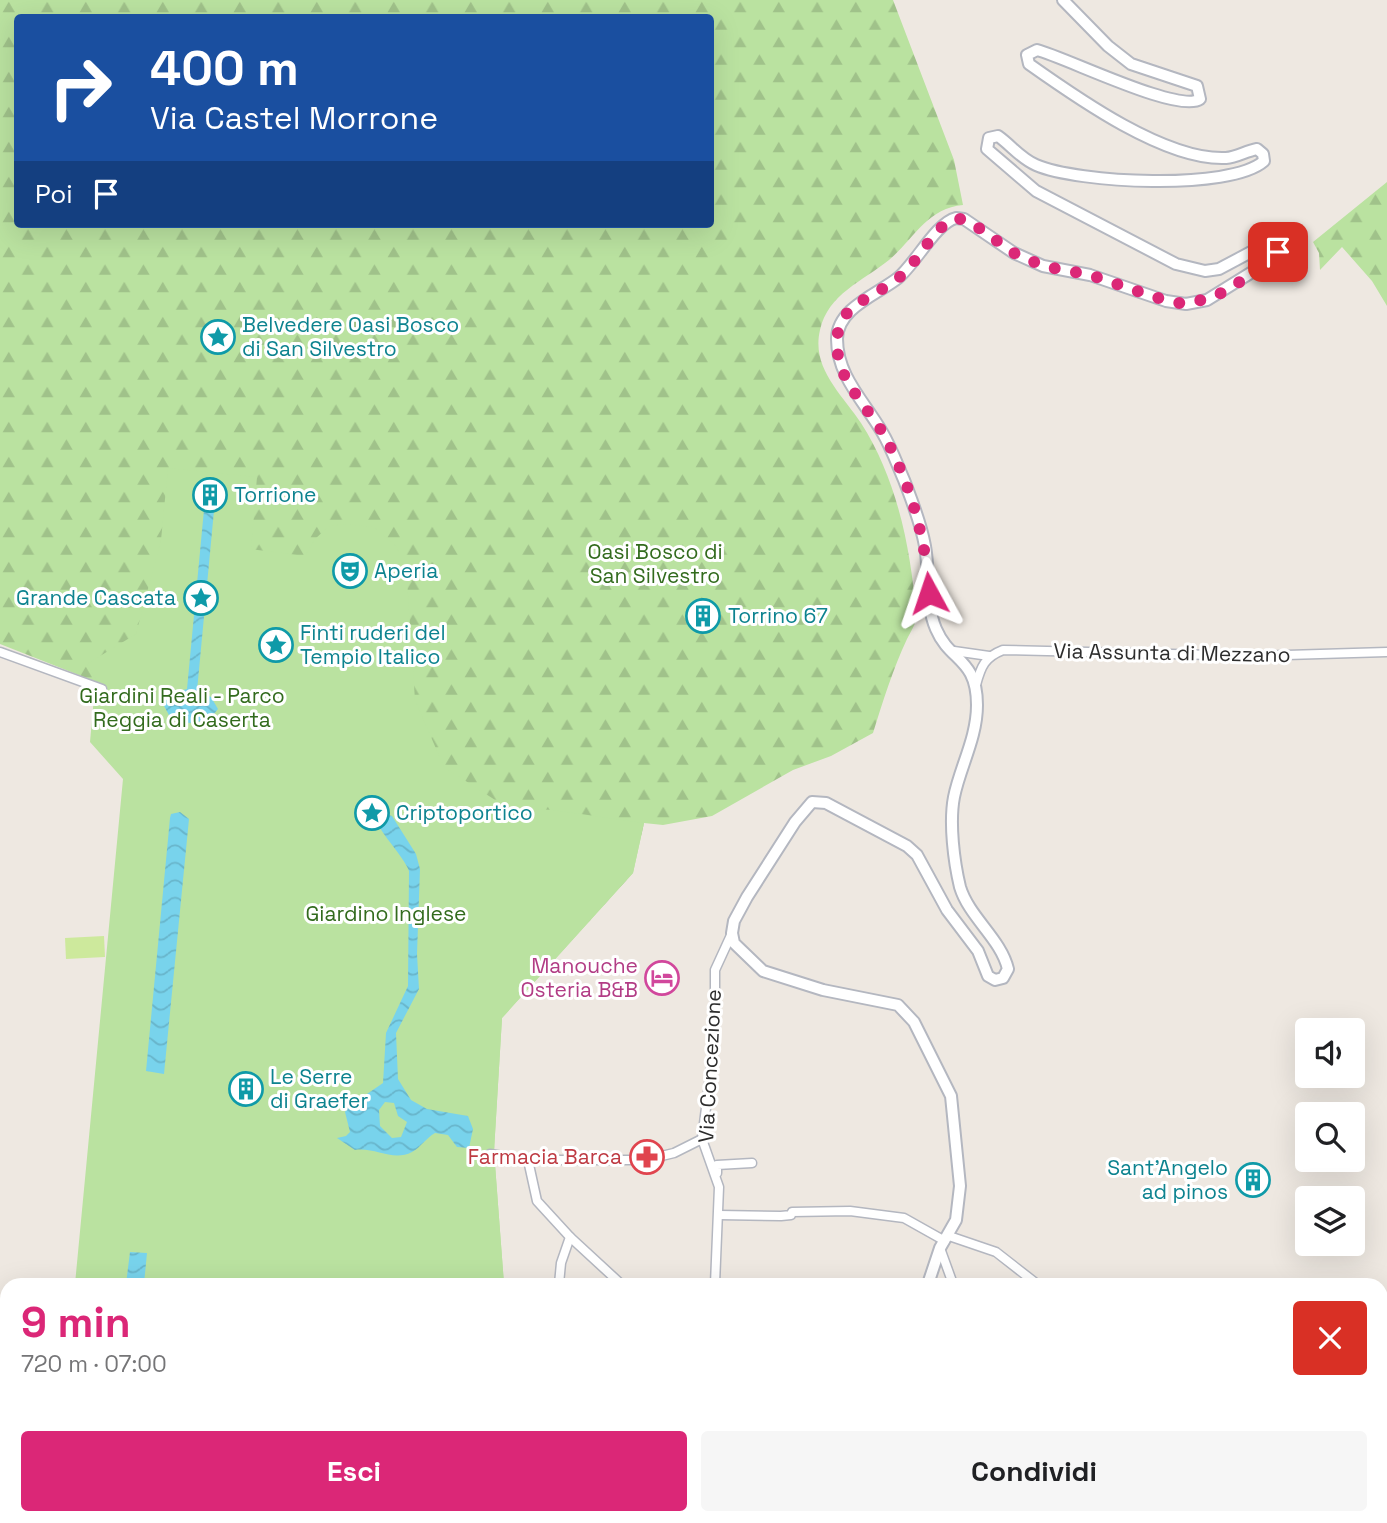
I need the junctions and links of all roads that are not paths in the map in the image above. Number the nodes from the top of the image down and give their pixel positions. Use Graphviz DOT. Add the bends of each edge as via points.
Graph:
graph roads {
  1 [pos="1063,0"];
  2 [pos="952,650"];
  3 [pos="0,652"];
  4 [pos="1387,652"];
  5 [pos="989,656"];
  6 [pos="976,685"];
  7 [pos="102,690"];
  8 [pos="732,933"];
  9 [pos="702,1139"];
  10 [pos="490,1154"];
  11 [pos="528,1160"];
  12 [pos="752,1163"];
  13 [pos="718,1179"];
  14 [pos="719,1215"];
  15 [pos="570,1237"];
  16 [pos="945,1242"];
  17 [pos="560,1278"];
  18 [pos="614,1278"];
  19 [pos="715,1278"];
  20 [pos="930,1278"];
  21 [pos="952,1278"];
  22 [pos="1030,1278"];
  1 -- 2 [label="street" via="1120,57 1157,75 1197,86 1200,99 1190,103 1171,99 1037,50 1027,55 1029,64 1104,115 1149,137 1212,157 1235,157 1257,149 1264,161 1196,181 1155,181 1056,172 1016,155 998,136 989,138 987,149 1037,191 1176,264 1205,271 1219,269 1266,244 1278,248 1278,256 1216,296 1186,304 1043,266 1014,253 969,221 956,218 941,228 900,277 843,318 837,336 839,364 884,435 908,490 925,545 933,619"];
  2 -- 5 [label="street, Via Assunta di Mezzano"];
  2 -- 6 [label="street" via="970,669"];
  3 -- 7 [label="street"];
  4 -- 5 [label="street, Via Assunta di Mezzano" via="1254,656 1003,650"];
  5 -- 6 [label="street"];
  6 -- 8 [label="street" via="978,708 954,798 954,837 961,888 1006,958 1008,969 1003,978 988,976 978,951 947,910 917,855 826,803 812,802 804,809 747,897"];
  8 -- 9 [label="street, Via Concezione" via="722,948 714,979 715,1038"];
  8 -- 16 [label="street" via="734,943 749,958 780,979 886,1001 907,1011 952,1102 959,1207"];
  9 -- 11 [label="street" via="645,1160"];
  9 -- 13 [label="street, Via Concezione"];
  10 -- 11 [label="street"];
  11 -- 15 [label="street" via="537,1201"];
  12 -- 13 [label="street" via="717,1165"];
  13 -- 14 [label="street, Via Concezione"];
  14 -- 16 [label="street" via="850,1211 904,1219"];
  14 -- 19 [label="street, Via Concezione"];
  15 -- 17 [label="street"];
  15 -- 18 [label="street"];
  16 -- 20 [label="street"];
  16 -- 21 [label="street"];
  16 -- 22 [label="street" via="996,1251"];
}
